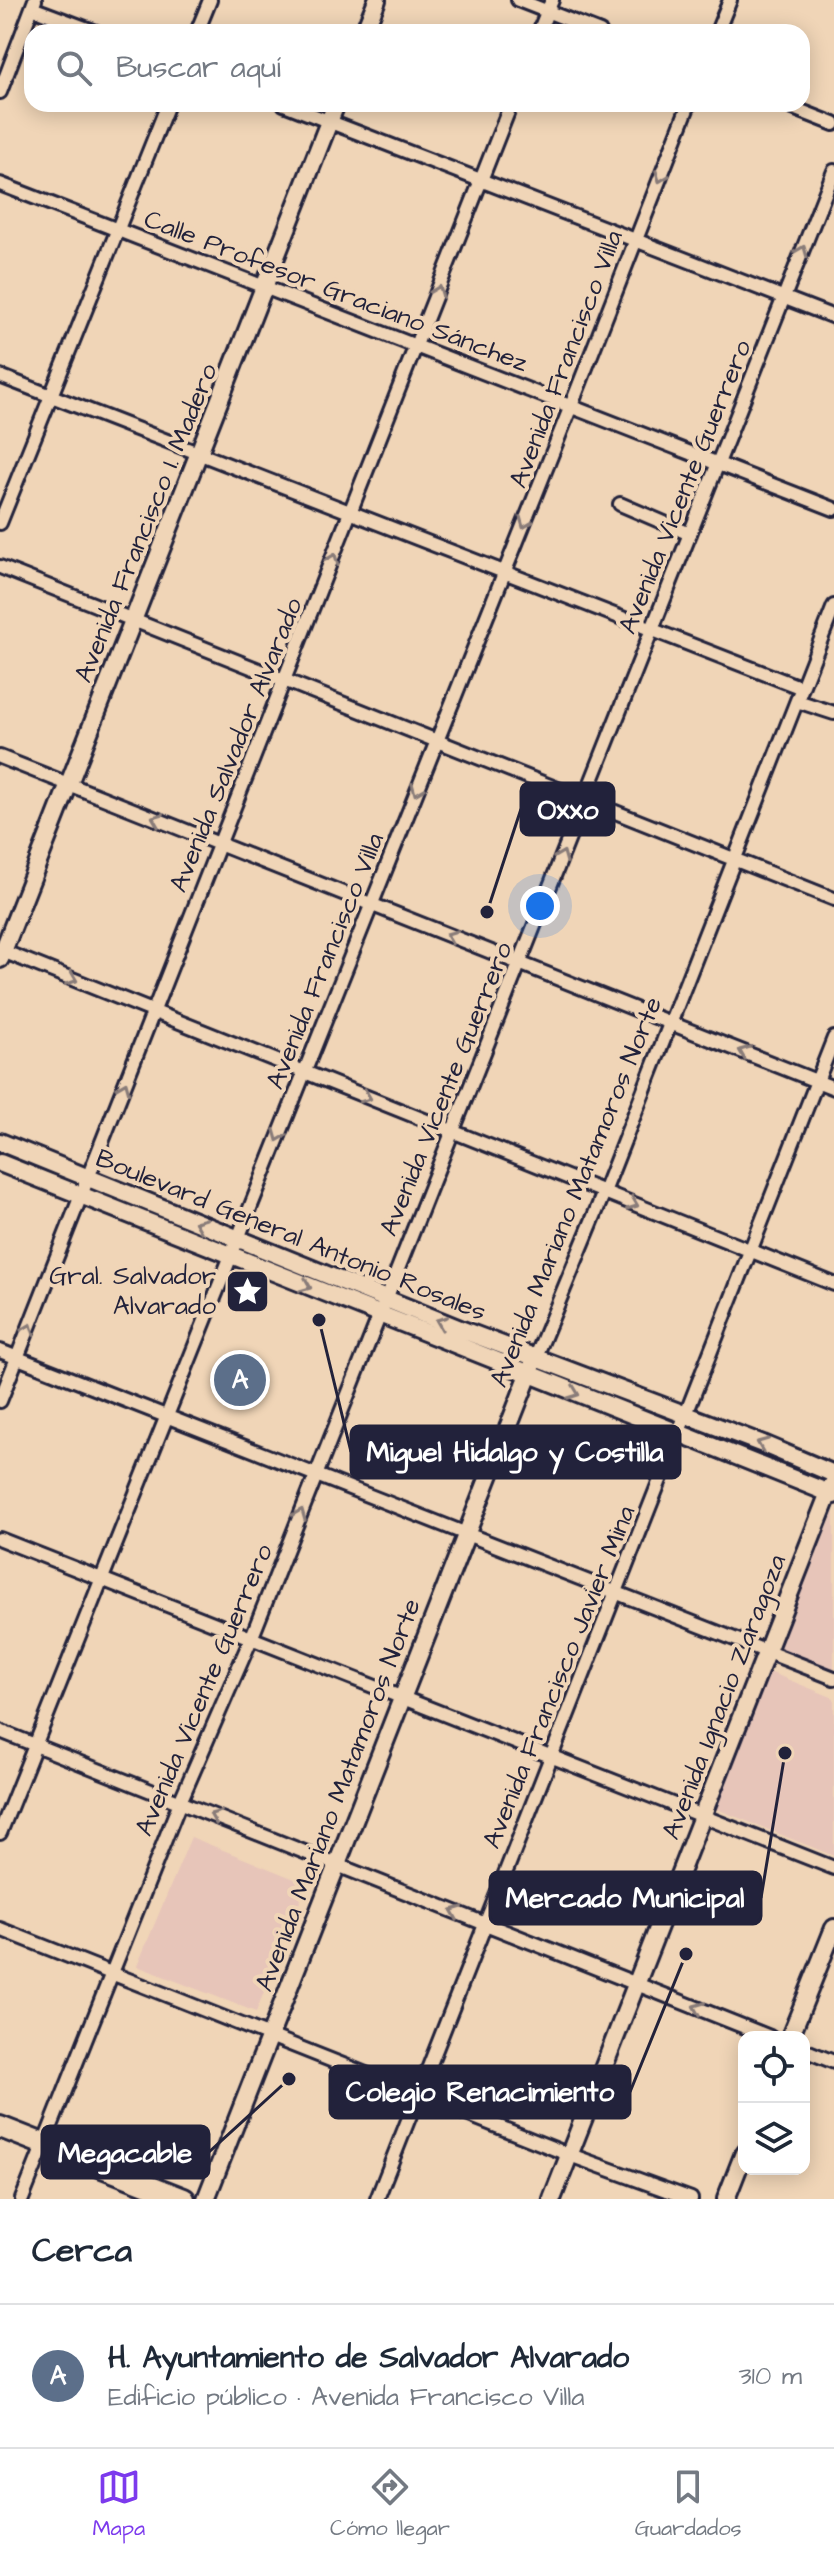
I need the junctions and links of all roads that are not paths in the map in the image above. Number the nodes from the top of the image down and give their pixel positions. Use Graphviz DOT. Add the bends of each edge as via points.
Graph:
graph roads {
  1 [pos="210,0"];
  2 [pos="377,0"];
  3 [pos="518,0"];
  4 [pos="730,0"];
  5 [pos="33,4"];
  6 [pos="550,6"];
  7 [pos="26,24"];
  8 [pos="78,24"];
  9 [pos="200,24"];
  10 [pos="367,24"];
  11 [pos="585,24"];
  12 [pos="720,24"];
  13 [pos="24,28"];
  14 [pos="0,92"];
  15 [pos="165,112"];
  16 [pos="305,112"];
  17 [pos="333,112"];
  18 [pos="508,112"];
  19 [pos="686,112"];
  20 [pos="803,112"];
  21 [pos="329,121"];
  22 [pos="834,124"];
  23 [pos="834,171"];
  24 [pos="481,180"];
  25 [pos="0,184"];
  26 [pos="118,230"];
  27 [pos="636,240"];
  28 [pos="265,287"];
  29 [pos="784,297"];
  30 [pos="834,317"];
  31 [pos="416,346"];
  32 [pos="0,376"];
  33 [pos="51,395"];
  34 [pos="571,406"];
  35 [pos="199,453"];
  36 [pos="718,463"];
  37 [pos="620,504"];
  38 [pos="834,509"];
  39 [pos="351,513"];
  40 [pos="0,523"];
  41 [pos="690,534"];
  42 [pos="0,567"];
  43 [pos="505,572"];
  44 [pos="834,606"];
  45 [pos="133,620"];
  46 [pos="652,630"];
  47 [pos="285,680"];
  48 [pos="799,694"];
  49 [pos="834,713"];
  50 [pos="437,741"];
  51 [pos="0,757"];
  52 [pos="68,785"];
  53 [pos="584,799"];
  54 [pos="220,844"];
  55 [pos="735,858"];
  56 [pos="834,899"];
  57 [pos="372,905"];
  58 [pos="1,953"];
  59 [pos="519,963"];
  60 [pos="154,1011"];
  61 [pos="670,1023"];
  62 [pos="834,1038"];
  63 [pos="305,1072"];
  64 [pos="817,1081"];
  65 [pos="834,1088"];
  66 [pos="452,1131"];
  67 [pos="0,1142"];
  68 [pos="0,1163"];
  69 [pos="88,1179"];
  70 [pos="604,1192"];
  71 [pos="80,1196"];
  72 [pos="238,1240"];
  73 [pos="750,1251"];
  74 [pos="231,1257"];
  75 [pos="834,1284"];
  76 [pos="382,1307"];
  77 [pos="0,1351"];
  78 [pos="17,1358"];
  79 [pos="532,1367"];
  80 [pos="0,1401"];
  81 [pos="686,1416"];
  82 [pos="167,1417"];
  83 [pos="679,1435"];
  84 [pos="316,1475"];
  85 [pos="833,1486"];
  86 [pos="466,1535"];
  87 [pos="0,1539"];
  88 [pos="101,1580"];
  89 [pos="616,1591"];
  90 [pos="251,1639"];
  91 [pos="768,1652"];
  92 [pos="834,1678"];
  93 [pos="402,1698"];
  94 [pos="0,1731"];
  95 [pos="35,1745"];
  96 [pos="551,1756"];
  97 [pos="180,1802"];
  98 [pos="703,1816"];
  99 [pos="0,1833"];
  100 [pos="337,1865"];
  101 [pos="834,1868"];
  102 [pos="485,1924"];
  103 [pos="834,1928"];
  104 [pos="0,1929"];
  105 [pos="112,1974"];
  106 [pos="637,1984"];
  107 [pos="755,2031"];
  108 [pos="792,2031"];
  109 [pos="270,2037"];
  110 [pos="810,2052"];
  111 [pos="834,2062"];
  112 [pos="417,2096"];
  113 [pos="0,2127"];
  114 [pos="44,2144"];
  115 [pos="570,2155"];
  116 [pos="738,2168"];
  117 [pos="22,2199"];
  118 [pos="184,2199"];
  119 [pos="206,2199"];
  120 [pos="377,2199"];
  121 [pos="552,2199"];
  122 [pos="691,2199"];
  123 [pos="726,2199"];
  1 -- 9 [label="street"];
  2 -- 10 [label="street"];
  3 -- 6 [label="street"];
  4 -- 12 [label="street"];
  5 -- 7 [label="street"];
  5 -- 8 [label="street"];
  6 -- 11 [label="street"];
  13 -- 14 [label="street"];
  15 -- 26 [label="street"];
  16 -- 21 [label="street"];
  17 -- 21 [label="street, Avenida Francisco I. Madero"];
  18 -- 24 [label="street, Avenida Salvador Alvarado"];
  19 -- 27 [label="street, Avenida Francisco Villa, one-way"];
  20 -- 22 [label="street"];
  21 -- 24 [label="street"];
  21 -- 28 [label="street, Avenida Francisco I. Madero"];
  29 -- 23 [label="street, Avenida Vicente Guerrero, one-way"];
  24 -- 27 [label="street"];
  31 -- 24 [label="street, Avenida Salvador Alvarado, one-way"];
  25 -- 26 [label="street, Calle Profesor Graciano Sánchez"];
  26 -- 28 [label="street, Calle Profesor Graciano Sánchez"];
  26 -- 33 [label="street"];
  27 -- 29 [label="street"];
  27 -- 34 [label="street, Avenida Francisco Villa"];
  28 -- 31 [label="street, Calle Profesor Graciano Sánchez"];
  28 -- 35 [label="street, Avenida Francisco I. Madero"];
  29 -- 30 [label="street"];
  29 -- 36 [label="street, Avenida Vicente Guerrero"];
  31 -- 34 [label="street, Calle Profesor Graciano Sánchez"];
  31 -- 39 [label="street, Avenida Salvador Alvarado"];
  32 -- 33 [label="street"];
  33 -- 35 [label="street"];
  33 -- 40 [label="street"];
  34 -- 36 [label="street, Calle Profesor Graciano Sánchez"];
  34 -- 43 [label="street, Avenida Francisco Villa, one-way"];
  35 -- 39 [label="street"];
  35 -- 45 [label="street, Avenida Francisco I. Madero"];
  36 -- 38 [label="street, Calle Profesor Graciano Sánchez"];
  36 -- 41 [label="street, Avenida Vicente Guerrero"];
  37 -- 41 [label="street"];
  39 -- 43 [label="street"];
  47 -- 39 [label="street, Avenida Salvador Alvarado, one-way"];
  41 -- 46 [label="street, Avenida Vicente Guerrero"];
  42 -- 45 [label="street"];
  43 -- 46 [label="street"];
  43 -- 50 [label="street, Avenida Francisco Villa"];
  44 -- 48 [label="street, Avenida Mariano Matamoros Norte"];
  45 -- 47 [label="street"];
  45 -- 52 [label="street, Avenida Francisco I. Madero"];
  46 -- 48 [label="street"];
  46 -- 53 [label="street, Avenida Vicente Guerrero"];
  47 -- 50 [label="street"];
  47 -- 54 [label="street, Avenida Salvador Alvarado"];
  48 -- 49 [label="street"];
  48 -- 55 [label="street, Avenida Mariano Matamoros Norte"];
  50 -- 53 [label="street"];
  50 -- 57 [label="street, Avenida Francisco Villa, one-way"];
  51 -- 52 [label="street"];
  54 -- 52 [label="street, one-way"];
  52 -- 58 [label="street, Avenida Francisco I. Madero"];
  53 -- 55 [label="street"];
  59 -- 53 [label="street, Avenida Vicente Guerrero, one-way"];
  54 -- 57 [label="street"];
  54 -- 60 [label="street, Avenida Salvador Alvarado"];
  55 -- 56 [label="street"];
  55 -- 61 [label="street, Avenida Mariano Matamoros Norte"];
  59 -- 57 [label="street, one-way"];
  57 -- 63 [label="street, Avenida Francisco Villa"];
  58 -- 60 [label="street, one-way"];
  59 -- 61 [label="street"];
  59 -- 66 [label="street, Avenida Vicente Guerrero"];
  60 -- 63 [label="street"];
  69 -- 60 [label="street, Avenida Salvador Alvarado, one-way"];
  64 -- 61 [label="street, one-way"];
  61 -- 70 [label="street, Avenida Mariano Matamoros Norte"];
  62 -- 64 [label="street, Avenida Francisco Javier Mina"];
  63 -- 66 [label="street, one-way"];
  63 -- 72 [label="street, Avenida Francisco Villa, one-way"];
  64 -- 65 [label="street"];
  64 -- 73 [label="street, Avenida Francisco Javier Mina"];
  66 -- 70 [label="street"];
  66 -- 76 [label="street, Avenida Vicente Guerrero"];
  67 -- 69 [label="street, Boulevard General Antonio Rosales"];
  68 -- 71 [label="street, Boulevard General Antonio Rosales"];
  69 -- 71 [label="street, Avenida Salvador Alvarado"];
  72 -- 69 [label="street, Boulevard General Antonio Rosales, one-way"];
  70 -- 73 [label="street, one-way"];
  70 -- 79 [label="street, Avenida Mariano Matamoros Norte"];
  71 -- 74 [label="street, Boulevard General Antonio Rosales"];
  78 -- 71 [label="street, Avenida Salvador Alvarado, one-way"];
  72 -- 74 [label="street, Avenida Francisco Villa"];
  72 -- 76 [label="street, Boulevard General Antonio Rosales"];
  73 -- 75 [label="street"];
  73 -- 81 [label="street, Avenida Francisco Javier Mina"];
  74 -- 76 [label="street, Boulevard General Antonio Rosales, one-way"];
  74 -- 82 [label="street, Avenida Francisco Villa"];
  76 -- 79 [label="street, Boulevard General Antonio Rosales"];
  76 -- 84 [label="street, Avenida Vicente Guerrero"];
  77 -- 78 [label="street"];
  78 -- 80 [label="street, Avenida Salvador Alvarado"];
  78 -- 82 [label="street"];
  79 -- 81 [label="street, Boulevard General Antonio Rosales"];
  79 -- 83 [label="street, Boulevard General Antonio Rosales, one-way"];
  79 -- 86 [label="street, Avenida Mariano Matamoros Norte"];
  81 -- 83 [label="street, Avenida Francisco Javier Mina"];
  85 -- 81 [label="street, Boulevard General Antonio Rosales, one-way"];
  82 -- 84 [label="street"];
  82 -- 88 [label="street, Avenida Francisco Villa"];
  83 -- 85 [label="street, Boulevard General Antonio Rosales"];
  83 -- 89 [label="street, Avenida Francisco Javier Mina"];
  84 -- 86 [label="street"];
  90 -- 84 [label="street, Avenida Vicente Guerrero, one-way"];
  85 -- 91 [label="street, Avenida Ignacio Zaragoza"];
  86 -- 89 [label="street"];
  86 -- 93 [label="street, Avenida Mariano Matamoros Norte"];
  87 -- 88 [label="street"];
  88 -- 90 [label="street"];
  88 -- 95 [label="street, Avenida Francisco Villa"];
  89 -- 91 [label="street"];
  89 -- 96 [label="street, Avenida Francisco Javier Mina"];
  90 -- 93 [label="street"];
  90 -- 97 [label="street, Avenida Vicente Guerrero"];
  91 -- 92 [label="street"];
  91 -- 98 [label="street, Avenida Ignacio Zaragoza"];
  93 -- 96 [label="street"];
  93 -- 100 [label="street, Avenida Mariano Matamoros Norte"];
  94 -- 95 [label="street"];
  95 -- 97 [label="street"];
  95 -- 99 [label="street, Avenida Francisco Villa"];
  96 -- 98 [label="street"];
  96 -- 102 [label="street, Avenida Francisco Javier Mina"];
  100 -- 97 [label="street, one-way"];
  97 -- 105 [label="street, Avenida Vicente Guerrero"];
  98 -- 101 [label="street"];
  98 -- 106 [label="street, Avenida Ignacio Zaragoza"];
  102 -- 100 [label="street, one-way"];
  100 -- 109 [label="street, Avenida Mariano Matamoros Norte"];
  102 -- 106 [label="street"];
  102 -- 112 [label="street, Avenida Francisco Javier Mina"];
  103 -- 108 [label="street"];
  104 -- 105 [label="street"];
  105 -- 109 [label="street"];
  105 -- 114 [label="street, Avenida Vicente Guerrero"];
  107 -- 106 [label="street, one-way"];
  106 -- 115 [label="street, Avenida Ignacio Zaragoza"];
  109 -- 112 [label="street"];
  109 -- 119 [label="street, Avenida Mariano Matamoros Norte"];
  110 -- 111 [label="street"];
  112 -- 115 [label="street"];
  112 -- 120 [label="street, Avenida Francisco Javier Mina"];
  113 -- 114 [label="main road"];
  114 -- 117 [label="street, Avenida Vicente Guerrero"];
  114 -- 118 [label="main road"];
  115 -- 121 [label="street, Avenida Ignacio Zaragoza"];
  115 -- 122 [label="street"];
  116 -- 123 [label="street"];
}
